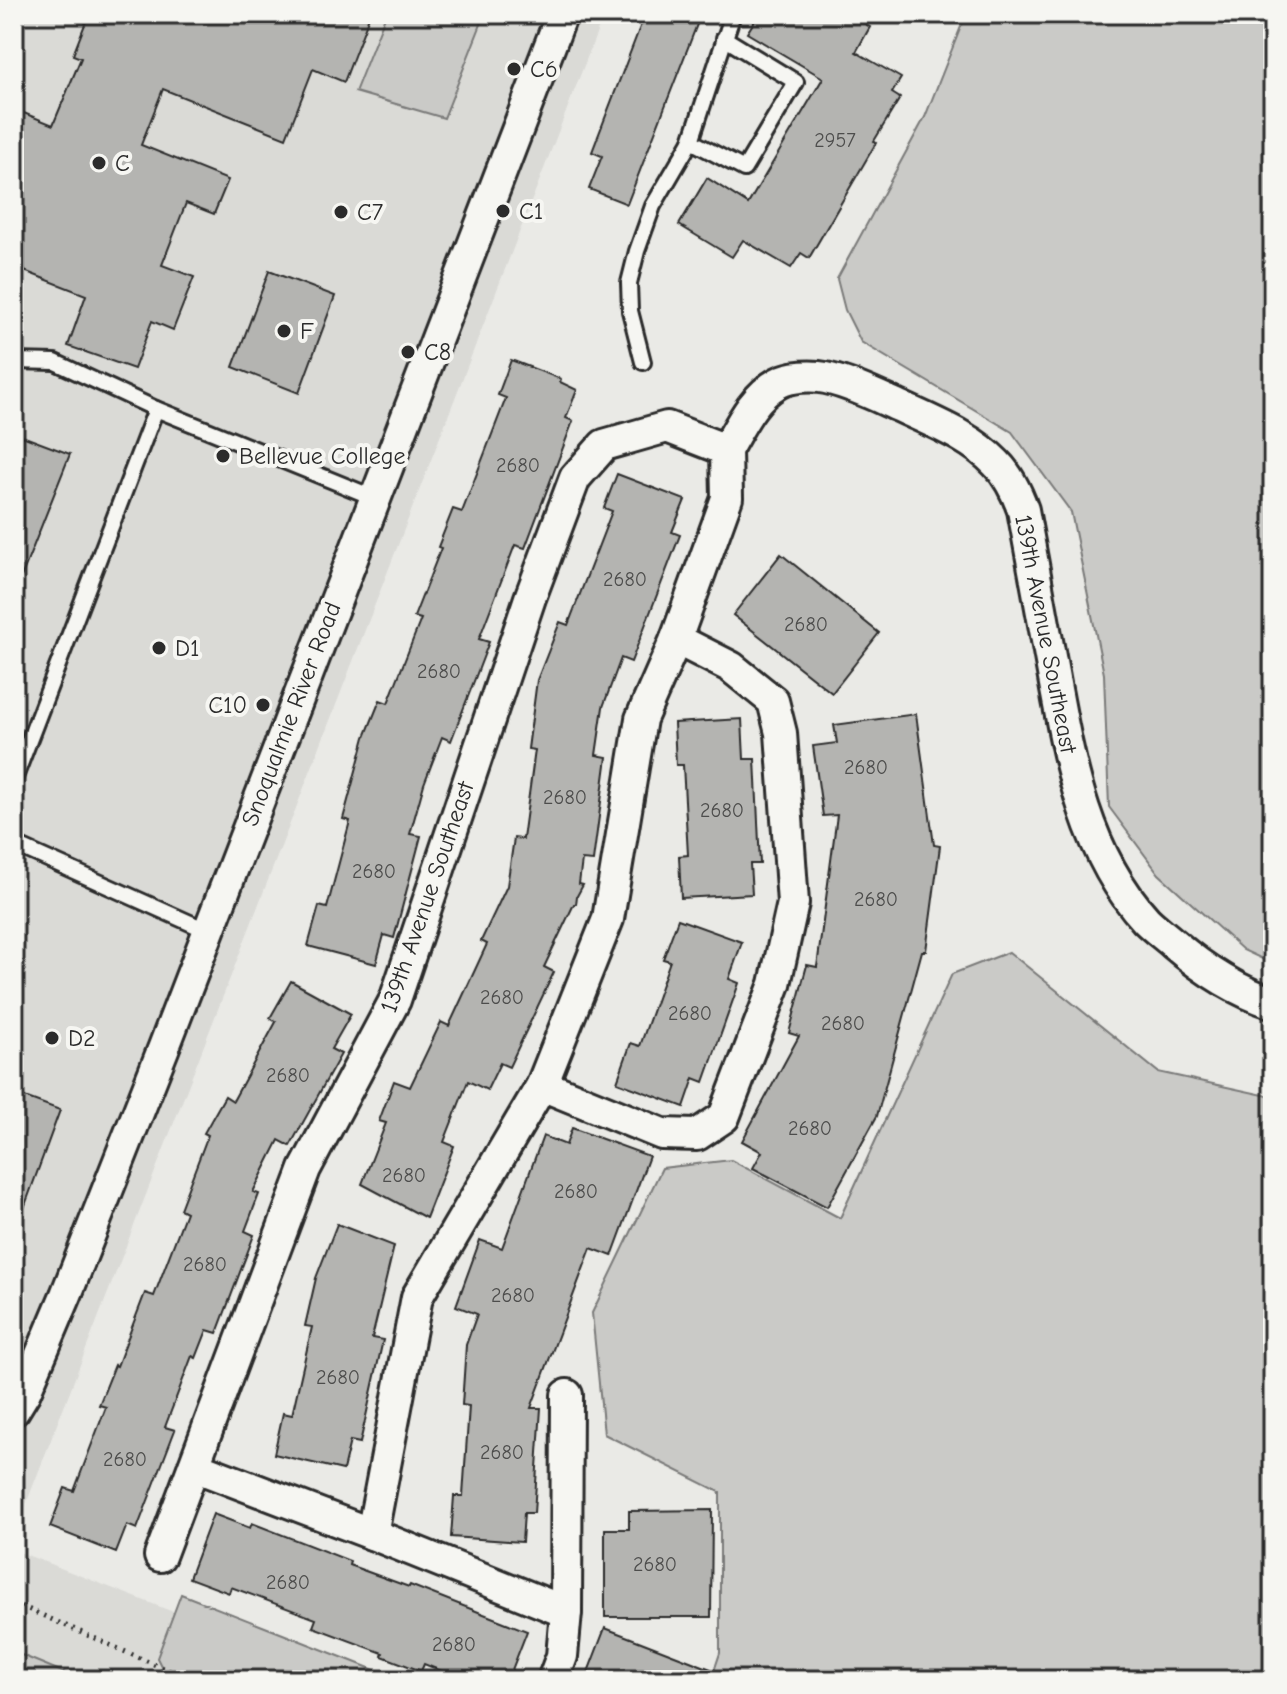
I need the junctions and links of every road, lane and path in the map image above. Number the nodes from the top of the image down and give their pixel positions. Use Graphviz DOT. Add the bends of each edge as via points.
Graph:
graph roads {
  1 [pos="562,14"];
  2 [pos="733,14"];
  3 [pos="724,38"];
  4 [pos="691,141"];
  5 [pos="14,361"];
  6 [pos="643,362"];
  7 [pos="156,409"];
  8 [pos="726,450"];
  9 [pos="375,498"];
  10 [pos="676,639"];
  11 [pos="14,780"];
  12 [pos="14,844"];
  13 [pos="208,931"];
  14 [pos="1273,1003"];
  15 [pos="542,1085"];
  16 [pos="567,1395"];
  17 [pos="14,1410"];
  18 [pos="194,1466"];
  19 [pos="372,1534"];
  20 [pos="160,1556"];
  21 [pos="14,1603"];
  22 [pos="566,1612"];
  23 [pos="190,1680"];
  24 [pos="553,1680"];
  1 -- 9 [label="street, Snoqualmie River Road"];
  2 -- 3 [label="lane"];
  3 -- 4 [label="lane"];
  3 -- 4 [label="lane" via="796,82 744,169"];
  4 -- 6 [label="lane" via="653,206 629,283"];
  5 -- 7 [label="lane" via="55,362"];
  7 -- 9 [label="lane"];
  7 -- 11 [label="lane"];
  8 -- 10 [label="street" via="727,498"];
  8 -- 14 [label="street, 139th Avenue Southeast" via="761,395 780,381 824,377 955,432 998,464 1023,510 1068,754 1095,841 1124,893 1148,922 1225,981"];
  8 -- 18 [label="street, 139th Avenue Southeast" via="667,427 604,445 575,478 395,1000 305,1169"];
  9 -- 13 [label="street, Snoqualmie River Road"];
  10 -- 15 [label="street" via="641,719 608,919"];
  10 -- 15 [label="street" via="731,667 773,701 781,733 793,903 775,984 724,1117 697,1135 662,1134"];
  12 -- 13 [label="lane"];
  13 -- 17 [label="street, Snoqualmie River Road" via="66,1295"];
  15 -- 19 [label="street" via="417,1297"];
  16 -- 22 [label="street"];
  18 -- 19 [label="street"];
  18 -- 20 [label="street, 139th Avenue Southeast"];
  19 -- 22 [label="street"];
  21 -- 23 [label="path"];
  22 -- 24 [label="street" via="562,1656"];
}
